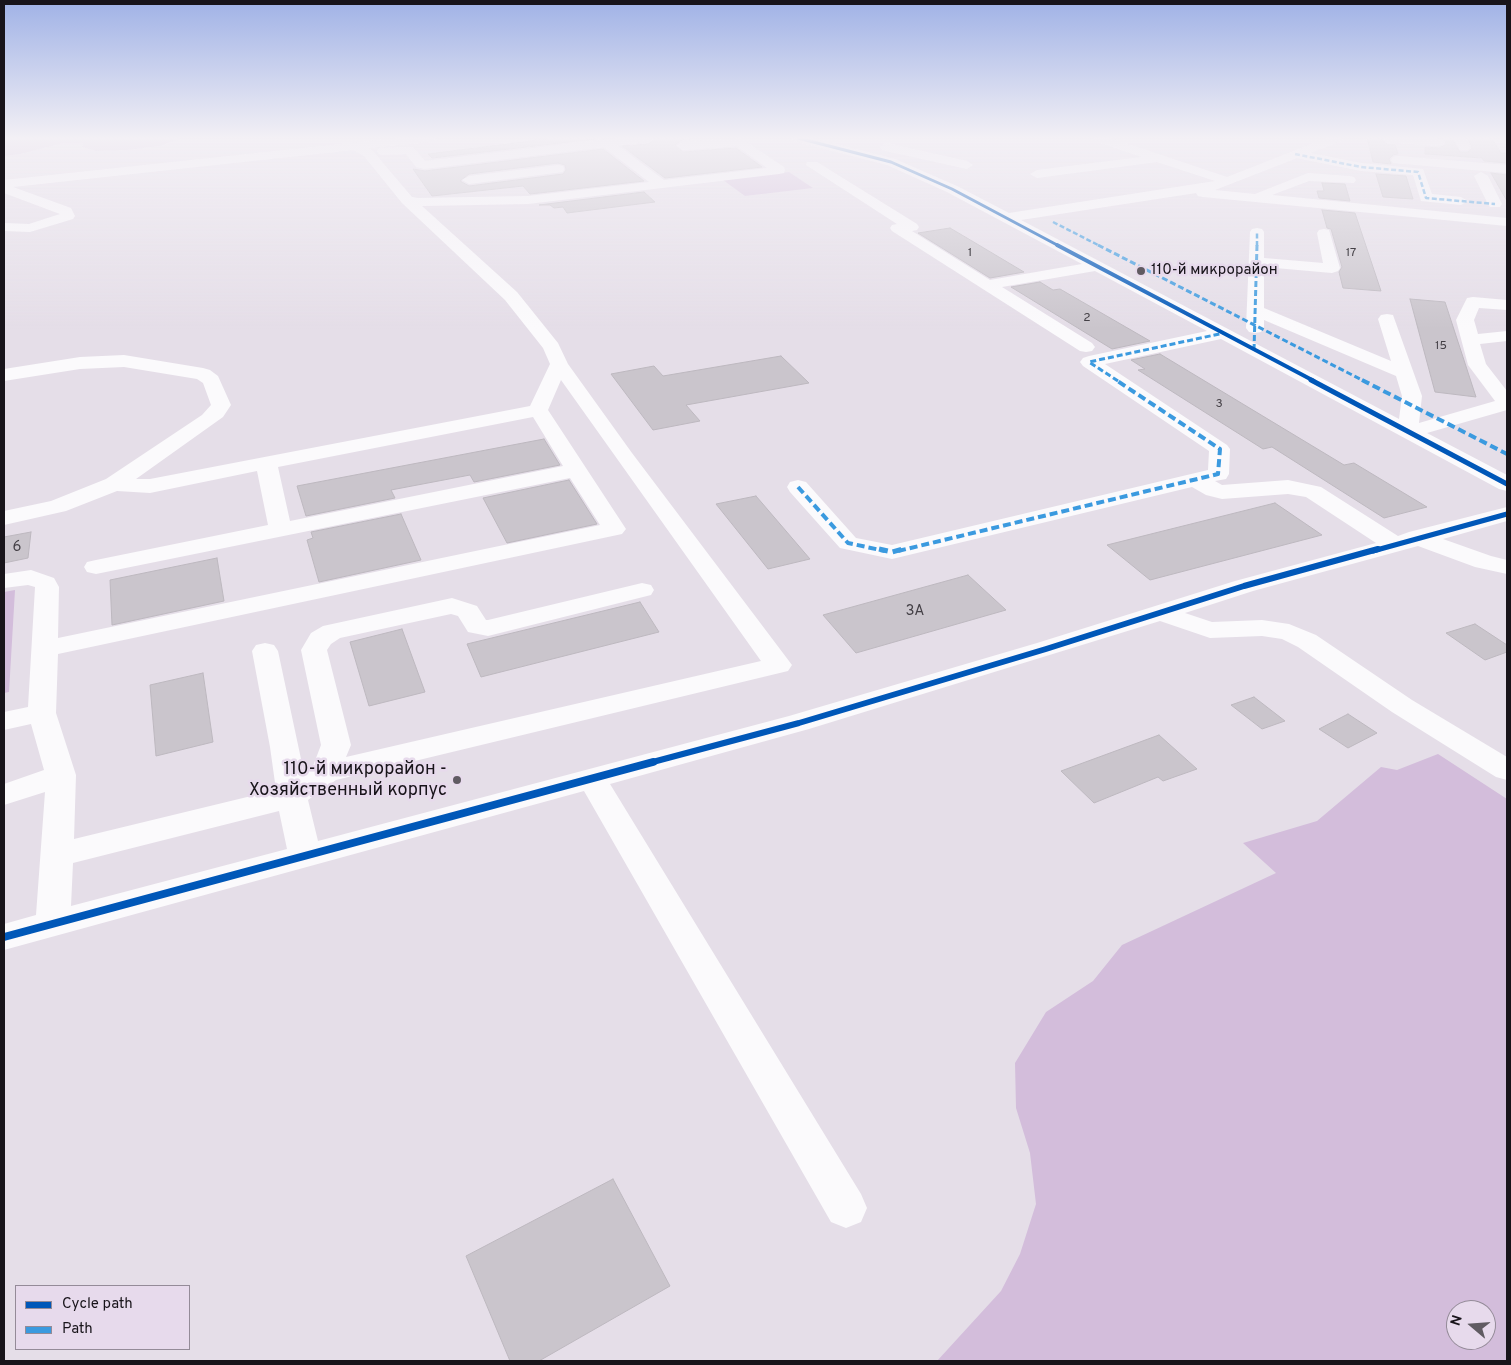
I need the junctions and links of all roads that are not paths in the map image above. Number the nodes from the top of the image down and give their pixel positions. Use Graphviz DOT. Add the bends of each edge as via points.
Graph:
graph roads {
  1 [pos="42,202"];
  2 [pos="409,202"];
  3 [pos="871,202"];
  4 [pos="976,202"];
  5 [pos="1114,202"];
  6 [pos="1294,202"];
  7 [pos="1372,202"];
  8 [pos="1469,202"];
  9 [pos="1494,202"];
  10 [pos="52,206"];
  11 [pos="1374,209"];
  12 [pos="1007,218"];
  13 [pos="4,220"];
  14 [pos="1507,222"];
  15 [pos="4,227"];
  16 [pos="1257,232"];
  17 [pos="1324,233"];
  18 [pos="1256,262"];
  19 [pos="1099,266"];
  20 [pos="987,285"];
  21 [pos="1507,305"];
  22 [pos="1255,310"];
  23 [pos="1388,319"];
  24 [pos="1224,334"];
  25 [pos="1507,336"];
  26 [pos="1471,340"];
  27 [pos="1086,347"];
  28 [pos="1254,350"];
  29 [pos="559,364"];
  30 [pos="1405,373"];
  31 [pos="4,376"];
  32 [pos="1507,404"];
  33 [pos="538,410"];
  34 [pos="1408,432"];
  35 [pos="266,463"];
  36 [pos="576,470"];
  37 [pos="1195,480"];
  38 [pos="114,484"];
  39 [pos="1507,484"];
  40 [pos="798,487"];
  41 [pos="1507,514"];
  42 [pos="4,518"];
  43 [pos="280,530"];
  44 [pos="1406,541"];
  45 [pos="1507,567"];
  46 [pos="96,568"];
  47 [pos="4,581"];
  48 [pos="642,590"];
  49 [pos="1160,613"];
  50 [pos="44,649"];
  51 [pos="265,651"];
  52 [pos="42,713"];
  53 [pos="4,721"];
  54 [pos="1507,770"];
  55 [pos="326,772"];
  56 [pos="61,775"];
  57 [pos="592,778"];
  58 [pos="4,795"];
  59 [pos="292,797"];
  60 [pos="56,855"];
  61 [pos="305,856"];
  62 [pos="53,924"];
  63 [pos="4,937"];
  64 [pos="846,1208"];
  1 -- 10 [label="street"];
  2 -- 29 [label="street" via="511,296 552,347"];
  3 -- 20 [label="street" via="912,227 897,228"];
  4 -- 12 [label="street"];
  5 -- 12 [label="street"];
  6 -- 11 [label="street"];
  7 -- 11 [label="street"];
  8 -- 9 [label="street" via="1495,204"];
  10 -- 13 [label="street"];
  10 -- 15 [label="street" via="66,211 68,216 30,228"];
  11 -- 14 [label="street"];
  12 -- 19 [label="street"];
  16 -- 18 [label="street"];
  17 -- 18 [label="street" via="1332,268"];
  18 -- 22 [label="street"];
  19 -- 20 [label="street"];
  19 -- 24 [label="street"];
  20 -- 27 [label="street"];
  21 -- 26 [label="street" via="1473,302 1465,320"];
  22 -- 28 [label="street"];
  22 -- 30 [label="street"];
  23 -- 30 [label="street"];
  24 -- 28 [label="street"];
  24 -- 37 [label="street" via="1089,362 1220,449 1218,474"];
  25 -- 26 [label="street"];
  26 -- 32 [label="street" via="1477,365"];
  28 -- 34 [label="street"];
  29 -- 33 [label="street"];
  29 -- 55 [label="street" via="778,665"];
  30 -- 34 [label="street" via="1412,396"];
  31 -- 38 [label="street" via="110,361 208,377 220,402 219,409"];
  32 -- 34 [label="street"];
  33 -- 35 [label="street"];
  33 -- 36 [label="street"];
  34 -- 39 [label="street"];
  35 -- 38 [label="street" via="150,486"];
  35 -- 43 [label="street"];
  36 -- 43 [label="street"];
  36 -- 50 [label="street" via="614,529"];
  37 -- 40 [label="street" via="892,552 848,544"];
  37 -- 44 [label="street" via="1222,492 1288,487 1313,492"];
  38 -- 42 [label="street" via="58,506"];
  41 -- 44 [label="street"];
  43 -- 46 [label="street"];
  44 -- 45 [label="street"];
  44 -- 49 [label="street"];
  47 -- 50 [label="street" via="32,578 45,582"];
  48 -- 55 [label="street" via="488,628 477,627 468,611 452,606 332,632 320,639 314,650 336,745"];
  49 -- 54 [label="street" via="1210,630 1262,628 1289,632"];
  49 -- 57 [label="street" via="799,723"];
  50 -- 52 [label="street"];
  51 -- 59 [label="street"];
  52 -- 53 [label="street"];
  52 -- 56 [label="street"];
  55 -- 59 [label="street"];
  56 -- 58 [label="street"];
  56 -- 60 [label="street"];
  57 -- 61 [label="street"];
  57 -- 64 [label="street"];
  59 -- 60 [label="street"];
  59 -- 61 [label="street"];
  60 -- 62 [label="street"];
  61 -- 62 [label="street"];
  62 -- 63 [label="street"];
}
